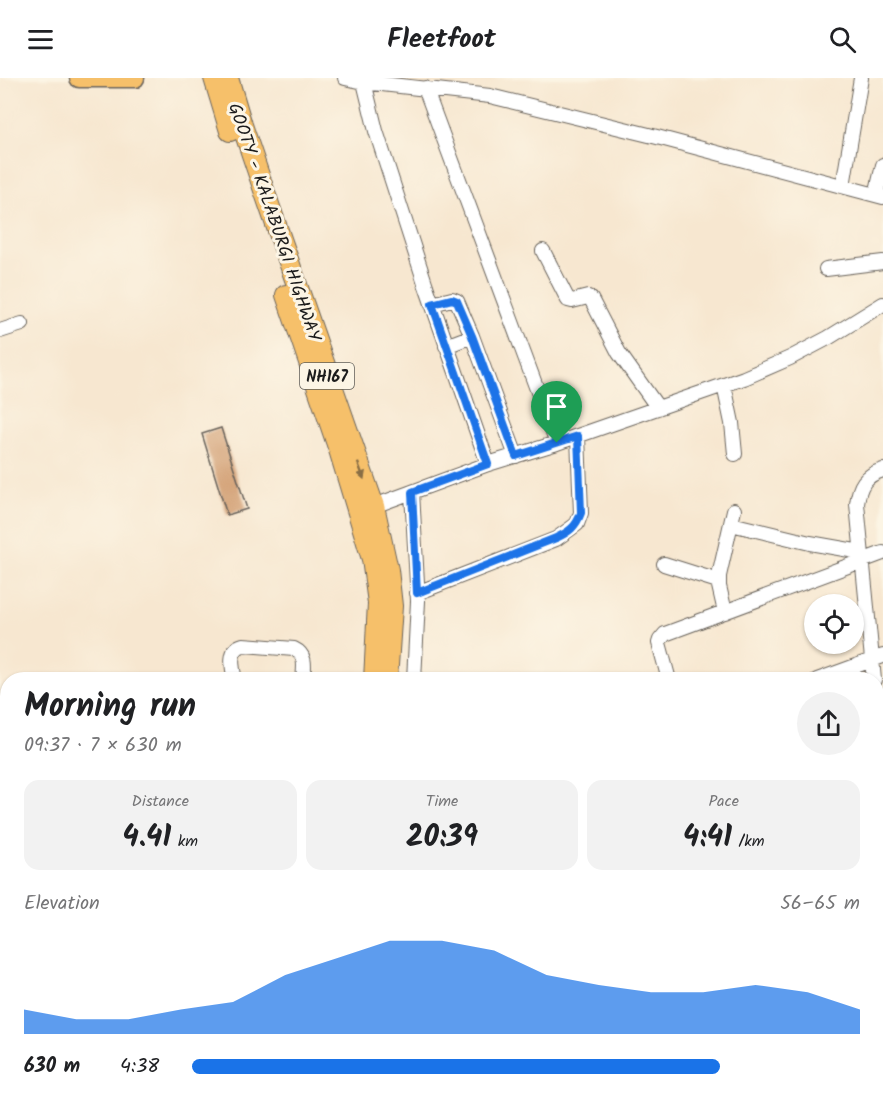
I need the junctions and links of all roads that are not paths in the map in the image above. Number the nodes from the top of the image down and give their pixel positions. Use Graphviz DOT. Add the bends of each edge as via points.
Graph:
graph roads {
  1 [pos="79,78"];
  2 [pos="135,78"];
  3 [pos="214,78"];
  4 [pos="228,78"];
  5 [pos="345,78"];
  6 [pos="861,78"];
  7 [pos="364,82"];
  8 [pos="425,88"];
  9 [pos="883,165"];
  10 [pos="843,186"];
  11 [pos="880,196"];
  12 [pos="543,251"];
  13 [pos="883,262"];
  14 [pos="826,269"];
  15 [pos="432,304"];
  16 [pos="883,304"];
  17 [pos="21,324"];
  18 [pos="0,331"];
  19 [pos="472,336"];
  20 [pos="446,346"];
  21 [pos="724,385"];
  22 [pos="658,408"];
  23 [pos="578,436"];
  24 [pos="557,443"];
  25 [pos="735,454"];
  26 [pos="516,456"];
  27 [pos="488,464"];
  28 [pos="883,470"];
  29 [pos="412,492"];
  30 [pos="374,506"];
  31 [pos="883,553"];
  32 [pos="862,556"];
  33 [pos="664,564"];
  34 [pos="718,581"];
  35 [pos="417,593"];
  36 [pos="725,612"];
  37 [pos="878,658"];
  38 [pos="233,672"];
  39 [pos="303,672"];
  40 [pos="374,672"];
  41 [pos="388,672"];
  42 [pos="414,672"];
  43 [pos="667,672"];
  44 [pos="839,672"];
  1 -- 2 [label="main road"];
  3 -- 40 [label="highway, NH167" via="372,559 378,603"];
  4 -- 30 [label="highway, GOOTY - KALABURGI HIGHWAY / NH167, one-way"];
  5 -- 7 [label="street"];
  6 -- 10 [label="street"];
  7 -- 8 [label="street"];
  7 -- 15 [label="street" via="375,131"];
  8 -- 10 [label="street" via="490,96"];
  8 -- 24 [label="street"];
  9 -- 11 [label="street"];
  10 -- 11 [label="street"];
  12 -- 22 [label="street" via="568,300 591,299 619,353"];
  13 -- 14 [label="street"];
  15 -- 19 [label="street" via="456,300"];
  15 -- 20 [label="street"];
  16 -- 21 [label="street" via="790,358"];
  17 -- 18 [label="street"];
  19 -- 20 [label="street"];
  19 -- 26 [label="street"];
  20 -- 27 [label="street"];
  21 -- 22 [label="street"];
  21 -- 25 [label="street"];
  22 -- 23 [label="street"];
  23 -- 24 [label="street"];
  23 -- 35 [label="street" via="581,513 577,524 556,538"];
  24 -- 26 [label="street"];
  26 -- 27 [label="street"];
  27 -- 29 [label="street"];
  28 -- 32 [label="street" via="869,475 859,493"];
  29 -- 30 [label="street"];
  29 -- 35 [label="street"];
  30 -- 41 [label="highway, GOOTY - KALABURGI HIGHWAY / NH167" via="392,606"];
  31 -- 32 [label="street"];
  32 -- 34 [label="street" via="732,517"];
  32 -- 36 [label="street"];
  32 -- 37 [label="street"];
  33 -- 34 [label="street"];
  34 -- 36 [label="street"];
  35 -- 42 [label="street"];
  36 -- 43 [label="street" via="662,637 660,647"];
  37 -- 44 [label="street"];
  38 -- 39 [label="street" via="234,651 239,645 299,651 304,660"];
}
